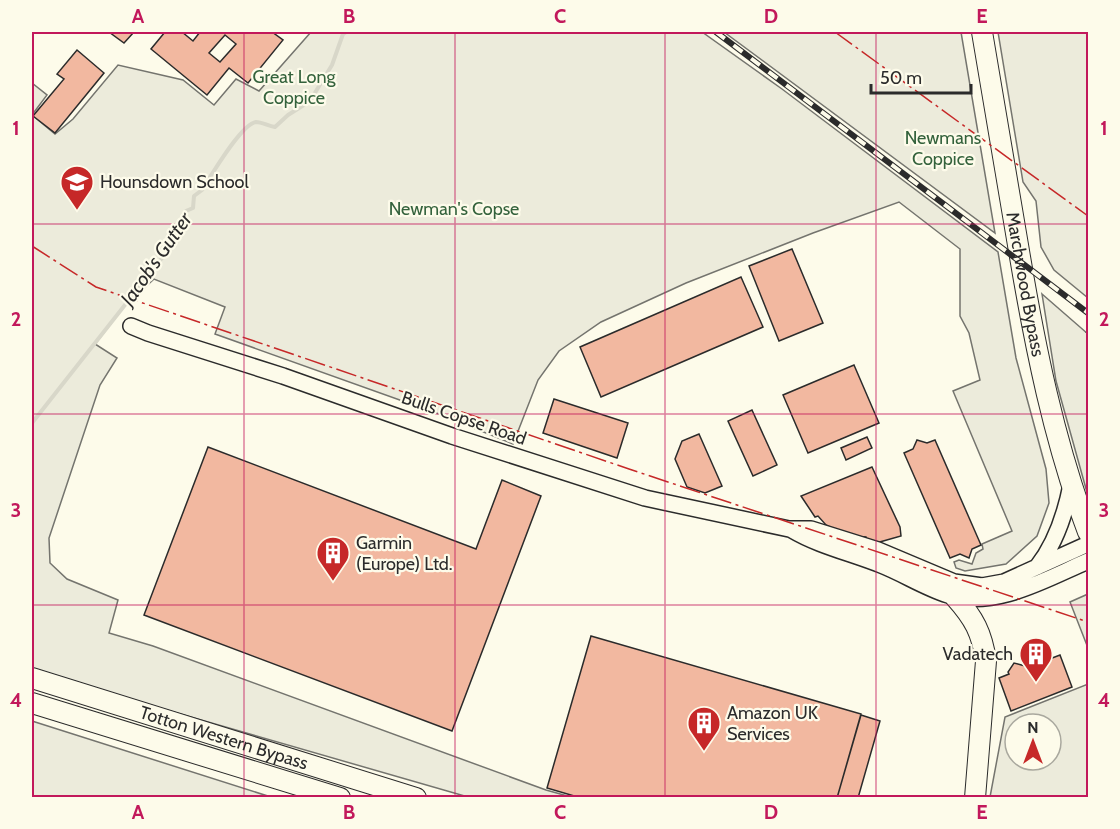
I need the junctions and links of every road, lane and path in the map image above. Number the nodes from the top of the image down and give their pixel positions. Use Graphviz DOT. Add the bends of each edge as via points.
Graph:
graph roads {
  1 [pos="982,32"];
  2 [pos="131,326"];
  3 [pos="1071,485"];
  4 [pos="789,529"];
  5 [pos="1089,532"];
  6 [pos="1089,544"];
  7 [pos="1089,561"];
  8 [pos="1036,570"];
  9 [pos="955,597"];
  10 [pos="32,678"];
  11 [pos="32,703"];
  12 [pos="339,798"];
  13 [pos="416,798"];
  14 [pos="975,798"];
  1 -- 3 [label="main road, Marchwood Bypass" via="1035,346"];
  2 -- 4 [label="street, Bulls Copse Road" via="645,498"];
  3 -- 5 [label="main road, Marchwood Bypass"];
  3 -- 8 [label="street" via="1060,526"];
  4 -- 8 [label="street, Bulls Copse Road" via="811,529 854,542 968,585 993,585"];
  4 -- 9 [label="street, Bulls Copse Road"];
  6 -- 8 [label="street, Bulls Copse Road"];
  7 -- 9 [label="street, Bulls Copse Road" via="1008,594 977,599"];
  9 -- 14 [label="main road" via="975,622 986,662"];
  10 -- 13 [label="main road, Totton Western Bypass"];
  11 -- 12 [label="main road, Totton Western Bypass"];
}
